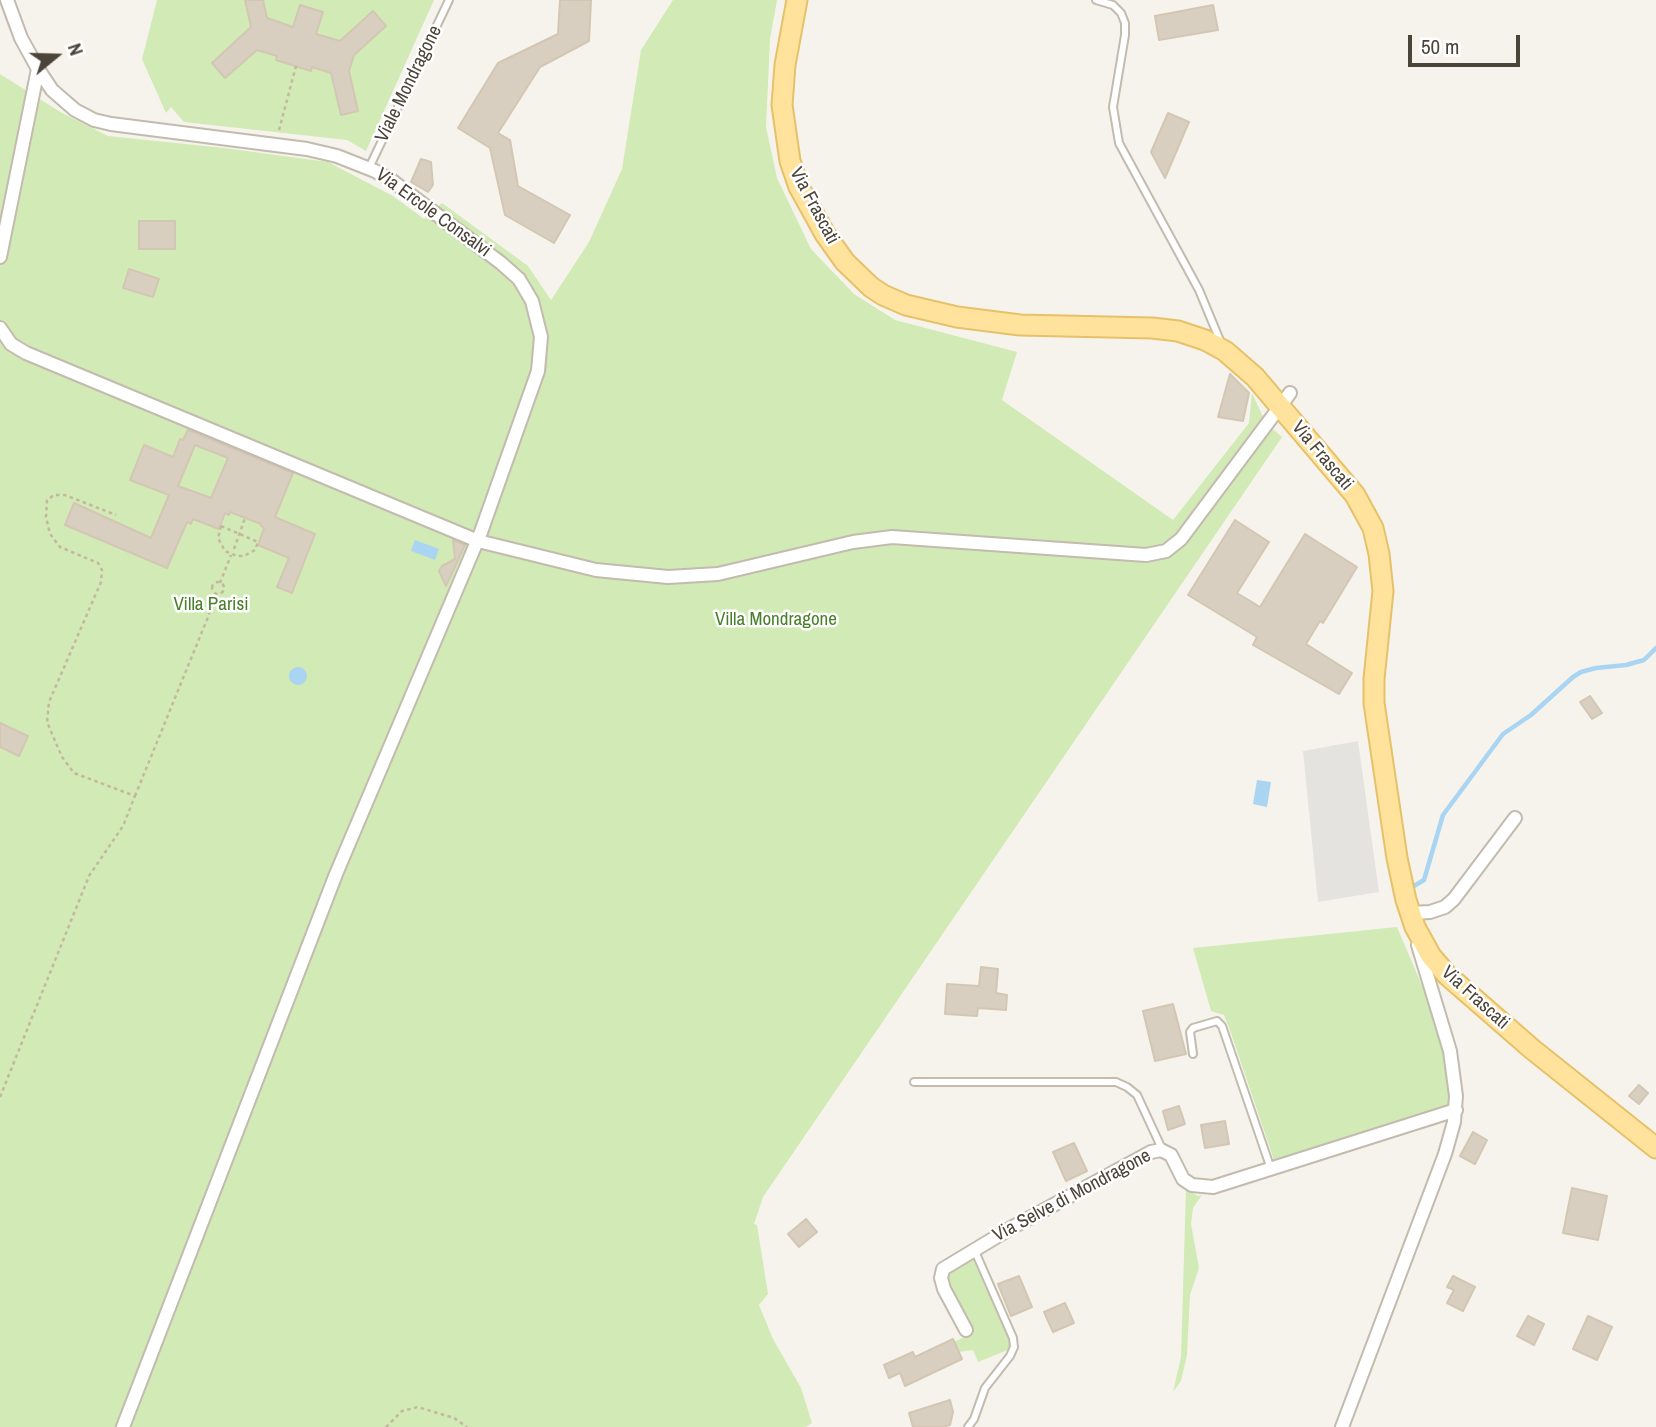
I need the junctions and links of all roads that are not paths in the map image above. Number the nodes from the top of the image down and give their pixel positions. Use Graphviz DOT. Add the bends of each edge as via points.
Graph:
graph roads {
  1 [pos="7,0"];
  2 [pos="449,0"];
  3 [pos="797,0"];
  4 [pos="1096,0"];
  5 [pos="37,69"];
  6 [pos="369,168"];
  7 [pos="0,257"];
  8 [pos="0,328"];
  9 [pos="1225,351"];
  10 [pos="1285,399"];
  11 [pos="478,541"];
  12 [pos="1515,818"];
  13 [pos="1409,913"];
  14 [pos="1194,1054"];
  15 [pos="914,1082"];
  16 [pos="1455,1110"];
  17 [pos="1656,1148"];
  18 [pos="1163,1151"];
  19 [pos="1271,1169"];
  20 [pos="974,1249"];
  21 [pos="966,1330"];
  22 [pos="123,1427"];
  23 [pos="968,1427"];
  24 [pos="1342,1427"];
  1 -- 5 [label="street, Via Ercole Consalvi"];
  2 -- 6 [label="lane, Viale Mondragone"];
  3 -- 9 [label="main road, Via Frascati" via="782,105 790,161 825,234 871,287 906,305 957,317 1031,326 1170,330"];
  4 -- 9 [label="lane" via="1113,5 1125,23 1112,107 1119,143 1199,290"];
  5 -- 6 [label="street, Via Ercole Consalvi" via="63,102 94,120 327,153"];
  5 -- 7 [label="street"];
  6 -- 11 [label="street, Via Ercole Consalvi" via="505,267 527,290 535,309 541,337 538,371"];
  8 -- 11 [label="street" via="11,344 26,354"];
  9 -- 10 [label="main road, Via Frascati"];
  10 -- 11 [label="street" via="1177,543 1150,555 892,537 718,574 668,577 589,568"];
  10 -- 13 [label="main road, Via Frascati" via="1355,495 1376,540 1382,591 1374,703 1396,858"];
  11 -- 22 [label="street, Via Ercole Consalvi" via="336,874"];
  12 -- 13 [label="street" via="1454,899 1430,912"];
  13 -- 16 [label="street" via="1450,1051"];
  13 -- 17 [label="main road, Via Frascati" via="1425,947 1447,975"];
  14 -- 19 [label="lane" via="1190,1032 1217,1021"];
  15 -- 18 [label="lane" via="1116,1082 1137,1095"];
  16 -- 19 [label="street, Via Selve di Mondragone"];
  16 -- 24 [label="street" via="1445,1154"];
  18 -- 19 [label="street, Via Selve di Mondragone" via="1174,1159 1187,1183 1199,1187"];
  18 -- 20 [label="street, Via Selve di Mondragone" via="1151,1152"];
  20 -- 21 [label="street, Via Selve di Mondragone" via="941,1273 944,1289"];
  20 -- 23 [label="lane" via="1014,1347 985,1388"];
}
